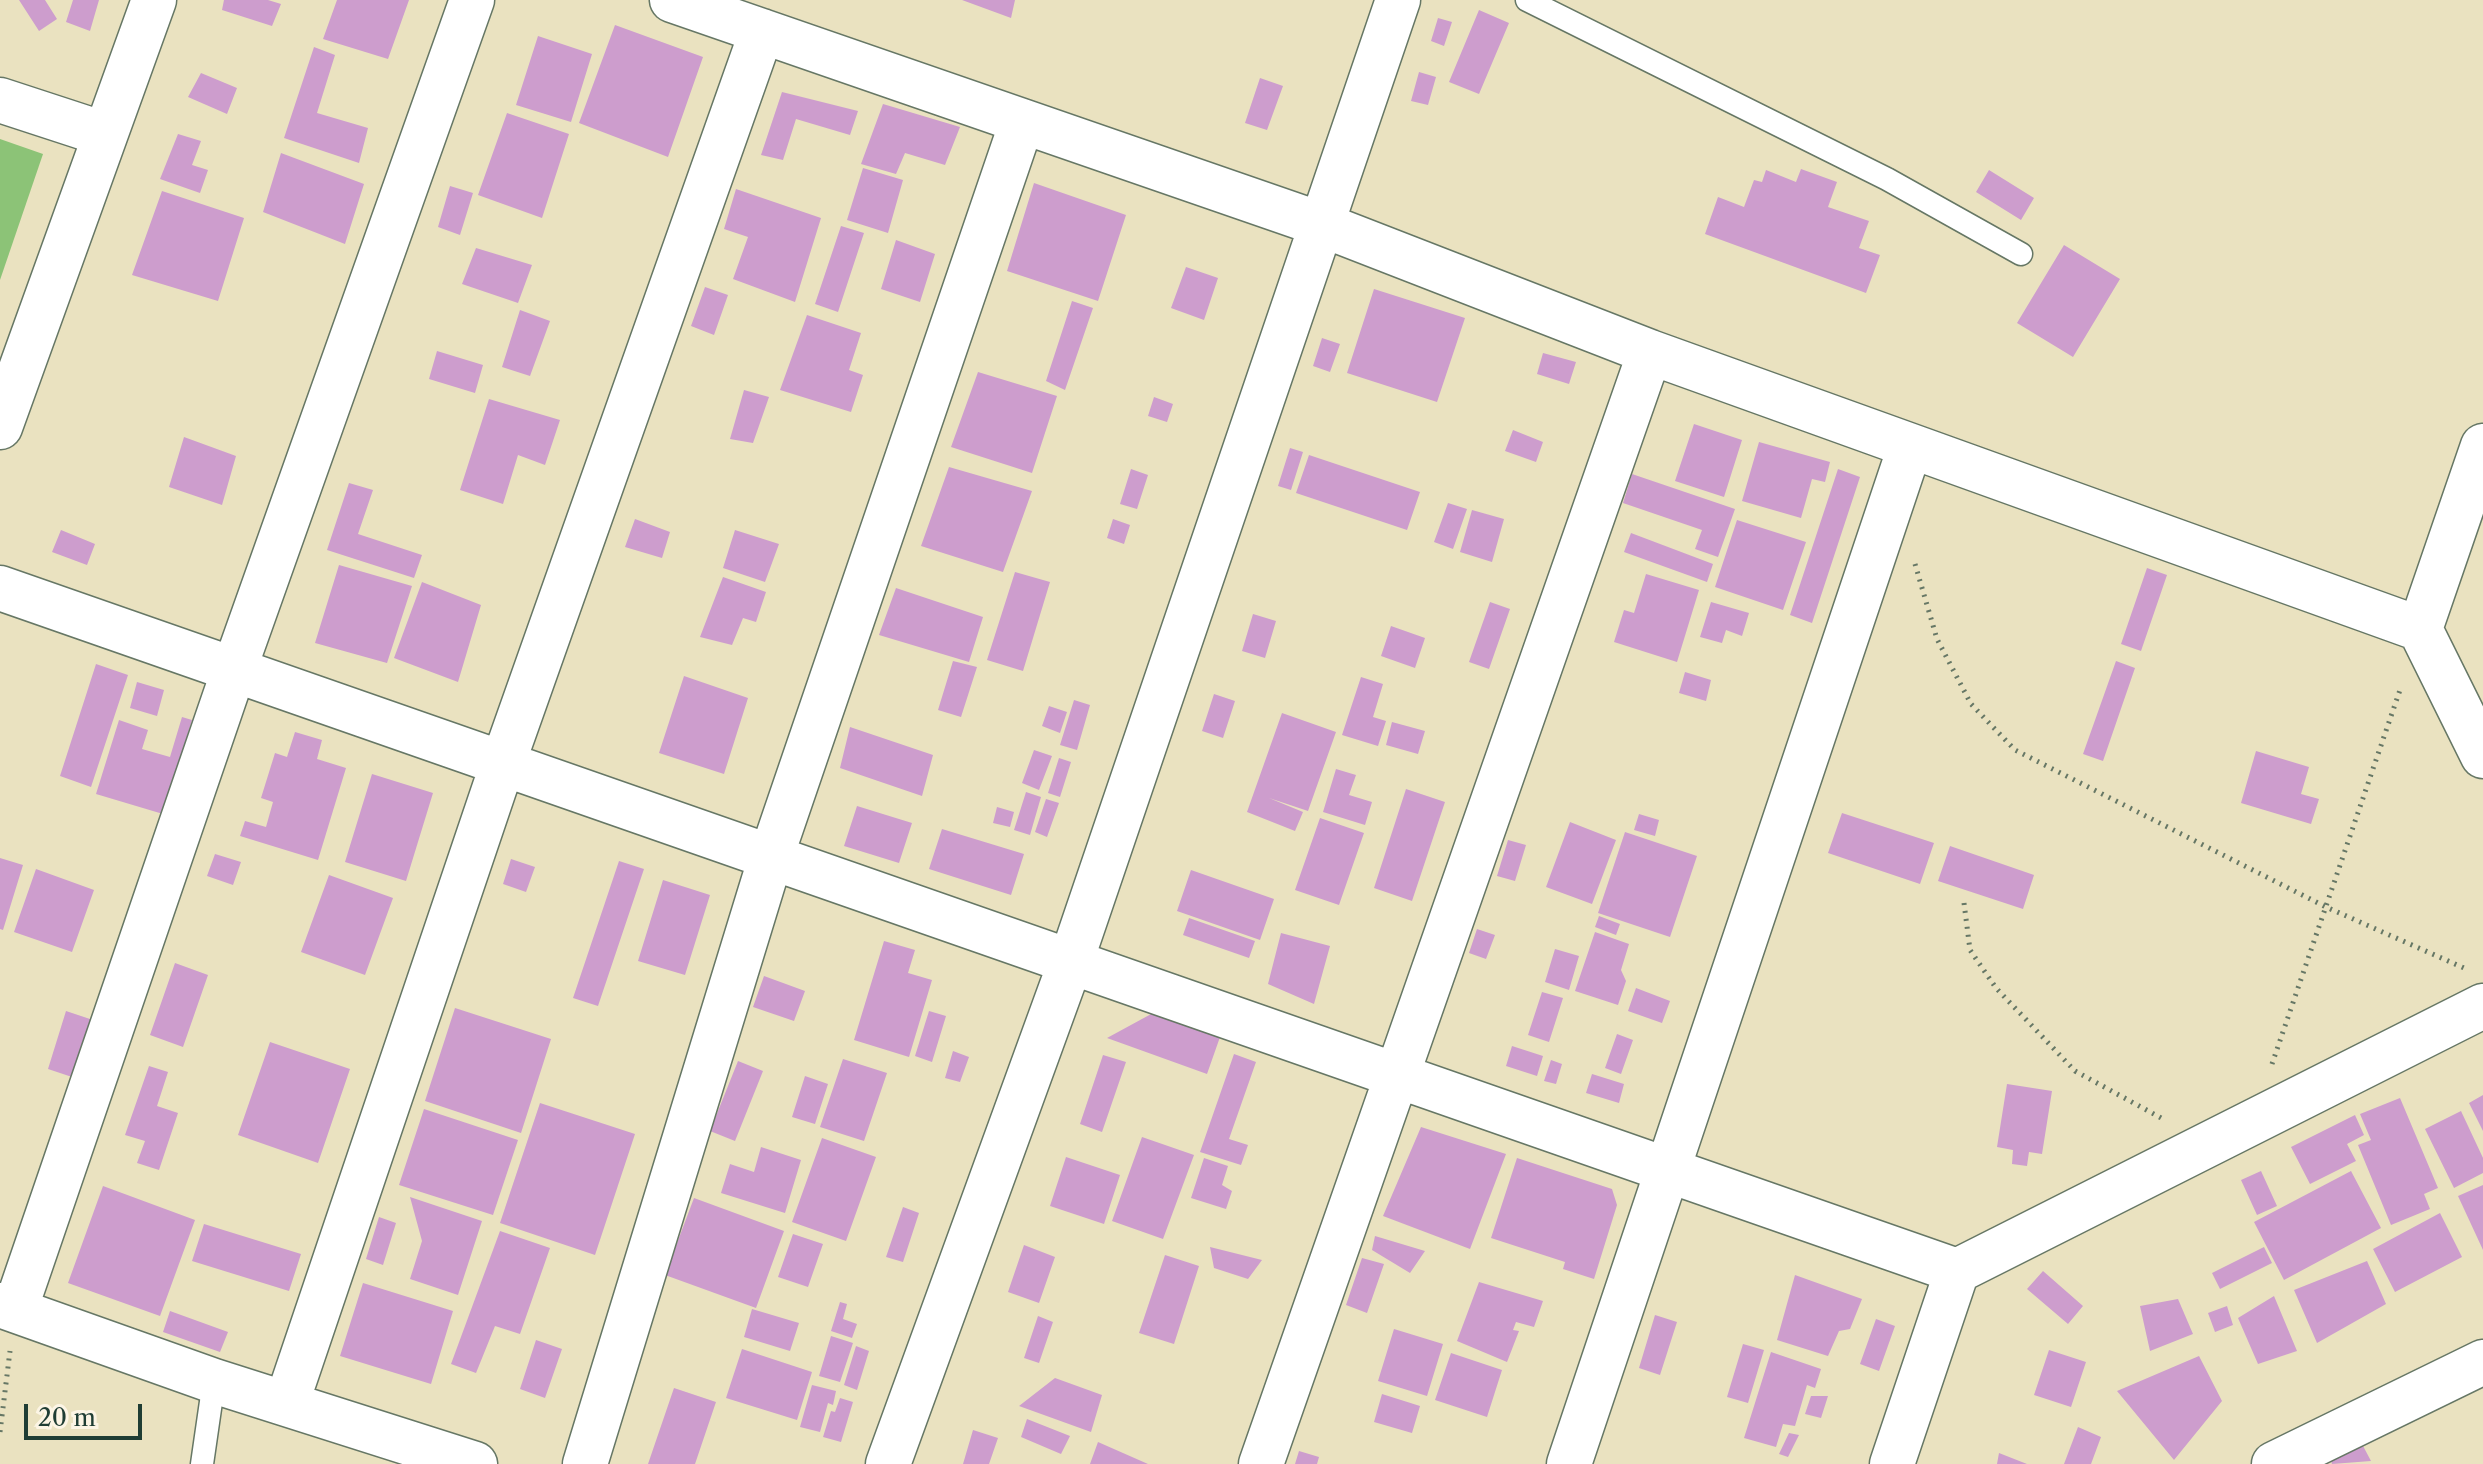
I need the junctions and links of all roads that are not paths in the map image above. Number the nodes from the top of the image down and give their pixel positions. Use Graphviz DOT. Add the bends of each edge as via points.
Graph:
graph roads {
  1 [pos="154,0"];
  2 [pos="472,0"];
  3 [pos="672,0"];
  4 [pos="1398,0"];
  5 [pos="1527,0"];
  6 [pos="762,31"];
  7 [pos="0,100"];
  8 [pos="1022,122"];
  9 [pos="104,134"];
  10 [pos="1323,225"];
  11 [pos="2021,254"];
  12 [pos="1650,352"];
  13 [pos="0,427"];
  14 [pos="2483,446"];
  15 [pos="1910,447"];
  16 [pos="0,588"];
  17 [pos="2420,629"];
  18 [pos="234,670"];
  19 [pos="2483,756"];
  20 [pos="503,763"];
  21 [pos="771,857"];
  22 [pos="1071,961"];
  23 [pos="2476,988"];
  24 [pos="1398,1075"];
  25 [pos="1668,1170"];
  26 [pos="1957,1271"];
  27 [pos="7,1307"];
  28 [pos="2483,1362"];
  29 [pos="214,1381"];
  30 [pos="287,1402"];
  31 [pos="202,1464"];
  32 [pos="475,1464"];
  33 [pos="585,1464"];
  34 [pos="888,1464"];
  35 [pos="1261,1464"];
  36 [pos="1569,1464"];
  37 [pos="1892,1464"];
  38 [pos="2274,1464"];
  1 -- 9 [label="street"];
  2 -- 18 [label="street"];
  3 -- 6 [label="street"];
  4 -- 10 [label="street"];
  5 -- 11 [label="lane" via="1887,179"];
  6 -- 8 [label="street"];
  6 -- 20 [label="street"];
  7 -- 9 [label="street"];
  8 -- 10 [label="street"];
  8 -- 21 [label="street"];
  9 -- 13 [label="street"];
  10 -- 12 [label="street"];
  10 -- 22 [label="street"];
  12 -- 15 [label="street"];
  12 -- 24 [label="street"];
  14 -- 17 [label="street"];
  15 -- 17 [label="street"];
  15 -- 25 [label="street"];
  16 -- 18 [label="street"];
  17 -- 19 [label="street"];
  18 -- 20 [label="street"];
  18 -- 27 [label="street"];
  20 -- 21 [label="street"];
  20 -- 30 [label="street"];
  21 -- 22 [label="street"];
  21 -- 33 [label="street"];
  22 -- 24 [label="street"];
  22 -- 34 [label="street"];
  23 -- 26 [label="street" via="2253,1121"];
  24 -- 25 [label="street"];
  24 -- 35 [label="street"];
  25 -- 26 [label="street"];
  25 -- 36 [label="street"];
  26 -- 37 [label="street"];
  27 -- 29 [label="street"];
  28 -- 38 [label="street"];
  29 -- 30 [label="street"];
  29 -- 31 [label="lane"];
  30 -- 32 [label="street"];
}
